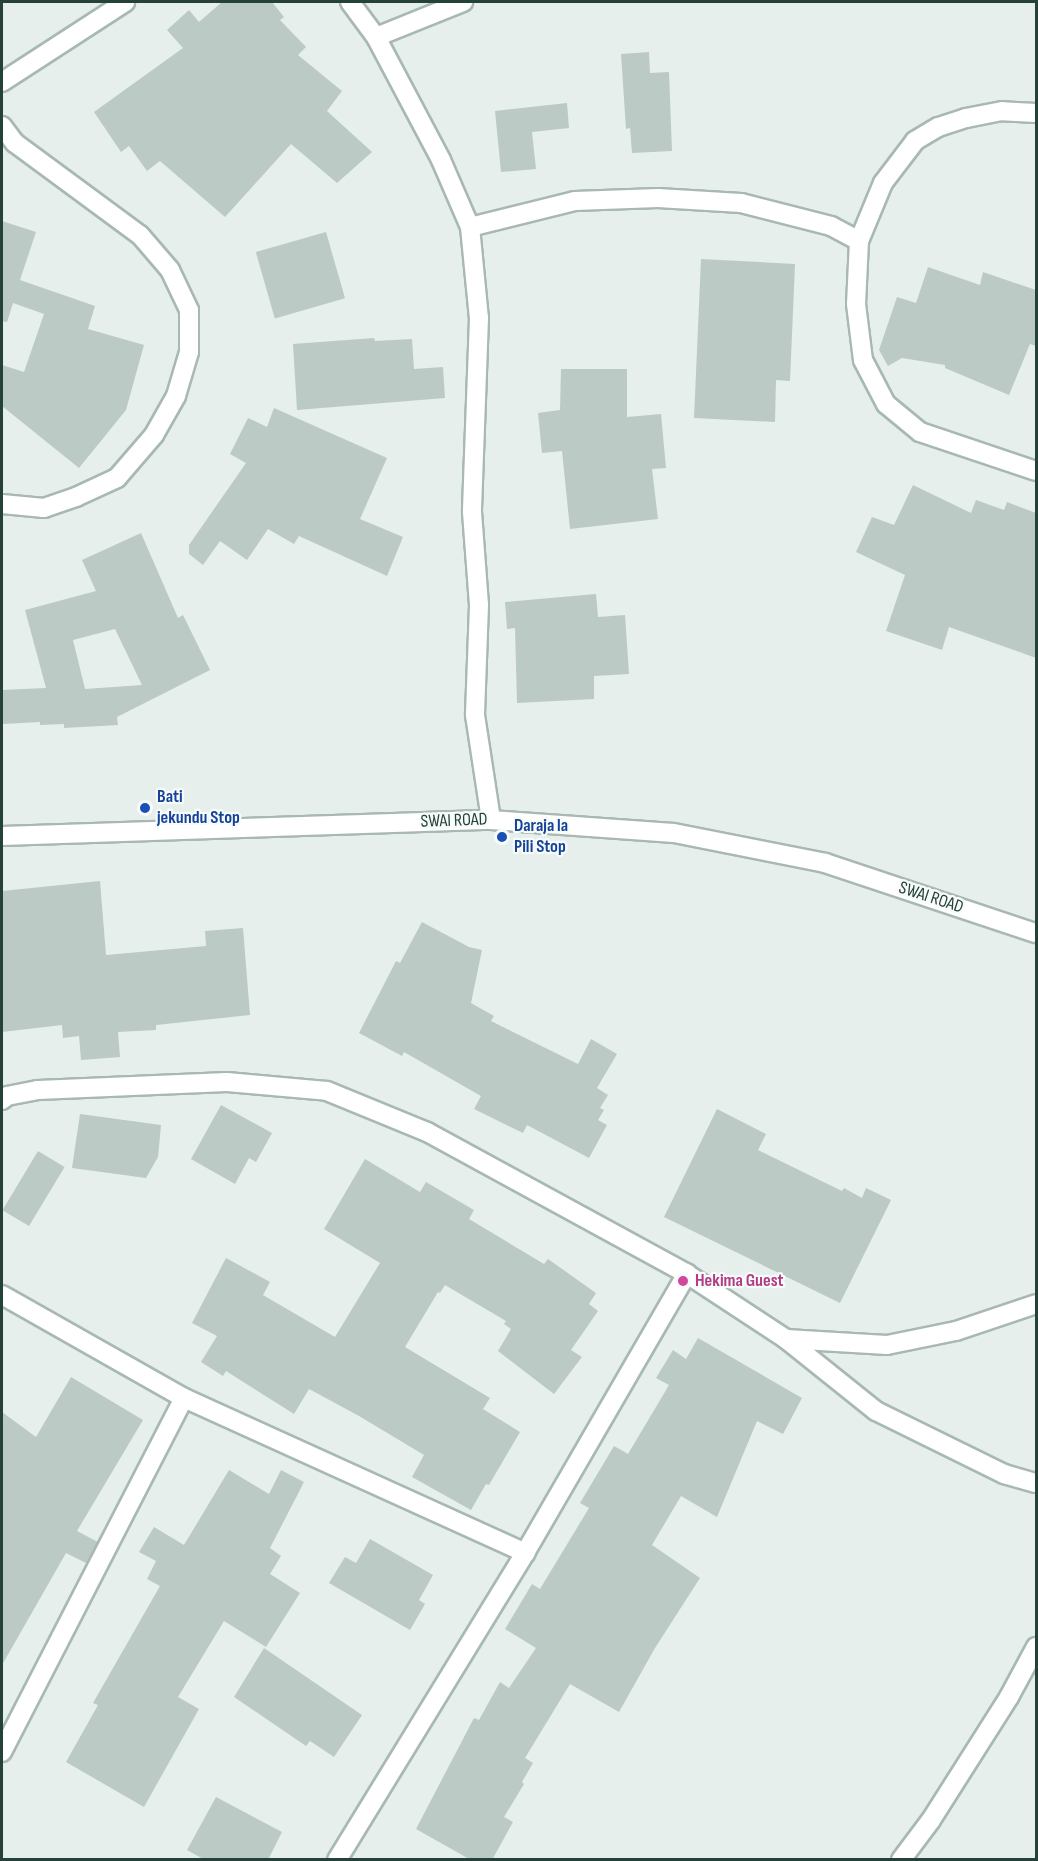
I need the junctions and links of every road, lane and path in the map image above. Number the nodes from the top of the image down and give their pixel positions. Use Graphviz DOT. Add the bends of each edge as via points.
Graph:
graph roads {
  1 [pos="125,2"];
  2 [pos="350,2"];
  3 [pos="463,2"];
  4 [pos="376,37"];
  5 [pos="2,82"];
  6 [pos="1036,113"];
  7 [pos="2,126"];
  8 [pos="470,227"];
  9 [pos="859,241"];
  10 [pos="1036,471"];
  11 [pos="2,504"];
  12 [pos="491,820"];
  13 [pos="2,836"];
  14 [pos="1036,933"];
  15 [pos="2,1100"];
  16 [pos="687,1274"];
  17 [pos="2,1294"];
  18 [pos="1036,1304"];
  19 [pos="786,1339"];
  20 [pos="184,1398"];
  21 [pos="1036,1483"];
  22 [pos="525,1553"];
  23 [pos="1036,1647"];
  24 [pos="2,1752"];
  25 [pos="337,1860"];
  26 [pos="901,1860"];
  1 -- 5 [label="street"];
  2 -- 4 [label="street"];
  3 -- 4 [label="street"];
  4 -- 8 [label="street" via="441,159"];
  6 -- 9 [label="street" via="1002,111 966,118 938,126 915,141 883,183"];
  7 -- 11 [label="street" via="15,143 140,235 170,270 189,310 189,352 176,396 154,435 117,478 44,508"];
  8 -- 9 [label="street" via="575,201 658,198 741,203 831,226"];
  8 -- 12 [label="street" via="479,318 472,512 479,605 475,715"];
  9 -- 10 [label="street" via="856,304 863,360 886,404 920,432"];
  12 -- 13 [label="street, SWAI ROAD"];
  12 -- 14 [label="street, SWAI ROAD" via="674,833 825,863"];
  15 -- 16 [label="street" via="38,1090 227,1082 327,1091 427,1132"];
  16 -- 19 [label="street"];
  16 -- 22 [label="street"];
  17 -- 20 [label="street"];
  18 -- 19 [label="street" via="956,1331 887,1345"];
  19 -- 21 [label="street" via="876,1411 1004,1474"];
  20 -- 22 [label="street"];
  20 -- 24 [label="street"];
  22 -- 25 [label="street"];
  23 -- 26 [label="street" via="1009,1697"];
}
